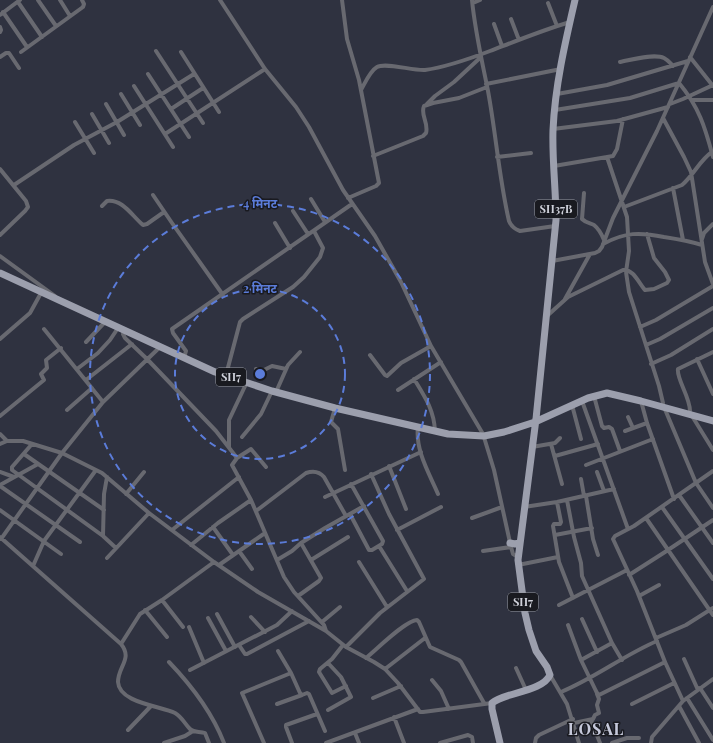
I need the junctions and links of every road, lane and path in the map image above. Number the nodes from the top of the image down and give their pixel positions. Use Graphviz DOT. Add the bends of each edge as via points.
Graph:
graph roads {
  1 [pos="38,0"];
  2 [pos="60,0"];
  3 [pos="82,0"];
  4 [pos="220,0"];
  5 [pos="342,0"];
  6 [pos="480,0"];
  7 [pos="575,0"];
  8 [pos="19,1"];
  9 [pos="472,1"];
  10 [pos="548,3"];
  11 [pos="713,8"];
  12 [pos="2,14"];
  13 [pos="70,16"];
  14 [pos="511,19"];
  15 [pos="570,22"];
  16 [pos="494,24"];
  17 [pos="56,26"];
  18 [pos="557,26"];
  19 [pos="0,27"];
  20 [pos="0,32"];
  21 [pos="42,37"];
  22 [pos="519,40"];
  23 [pos="502,46"];
  24 [pos="27,47"];
  25 [pos="156,51"];
  26 [pos="20,52"];
  27 [pos="181,52"];
  28 [pos="481,55"];
  29 [pos="0,57"];
  30 [pos="689,59"];
  31 [pos="620,62"];
  32 [pos="673,66"];
  33 [pos="19,68"];
  34 [pos="264,69"];
  35 [pos="561,69"];
  36 [pos="148,74"];
  37 [pos="194,74"];
  38 [pos="178,83"];
  39 [pos="679,83"];
  40 [pos="487,85"];
  41 [pos="134,86"];
  42 [pos="713,86"];
  43 [pos="203,88"];
  44 [pos="361,90"];
  45 [pos="121,94"];
  46 [pos="162,94"];
  47 [pos="557,94"];
  48 [pos="691,98"];
  49 [pos="188,99"];
  50 [pos="713,100"];
  51 [pos="213,102"];
  52 [pos="106,104"];
  53 [pos="146,104"];
  54 [pos="426,104"];
  55 [pos="669,105"];
  56 [pos="171,109"];
  57 [pos="555,110"];
  58 [pos="196,112"];
  59 [pos="219,112"];
  60 [pos="132,113"];
  61 [pos="92,114"];
  62 [pos="663,118"];
  63 [pos="623,119"];
  64 [pos="75,122"];
  65 [pos="117,122"];
  66 [pos="203,123"];
  67 [pos="180,124"];
  68 [pos="140,125"];
  69 [pos="553,129"];
  70 [pos="102,130"];
  71 [pos="165,134"];
  72 [pos="124,135"];
  73 [pos="189,137"];
  74 [pos="85,139"];
  75 [pos="109,144"];
  76 [pos="173,147"];
  77 [pos="94,153"];
  78 [pos="531,153"];
  79 [pos="712,154"];
  80 [pos="373,156"];
  81 [pos="497,157"];
  82 [pos="607,157"];
  83 [pos="554,166"];
  84 [pos="0,169"];
  85 [pos="691,175"];
  86 [pos="14,185"];
  87 [pos="673,188"];
  88 [pos="584,193"];
  89 [pos="153,195"];
  90 [pos="348,198"];
  91 [pos="311,199"];
  92 [pos="622,201"];
  93 [pos="352,204"];
  94 [pos="102,206"];
  95 [pos="624,207"];
  96 [pos="293,211"];
  97 [pos="164,212"];
  98 [pos="325,222"];
  99 [pos="275,223"];
  100 [pos="713,224"];
  101 [pos="555,226"];
  102 [pos="314,231"];
  103 [pos="308,234"];
  104 [pos="628,234"];
  105 [pos="647,234"];
  106 [pos="0,235"];
  107 [pos="683,240"];
  108 [pos="604,242"];
  109 [pos="701,243"];
  110 [pos="290,248"];
  111 [pos="590,254"];
  112 [pos="0,256"];
  113 [pos="552,261"];
  114 [pos="627,270"];
  115 [pos="0,273"];
  116 [pos="713,285"];
  117 [pos="41,293"];
  118 [pos="223,295"];
  119 [pos="56,300"];
  120 [pos="564,301"];
  121 [pos="713,308"];
  122 [pos="547,316"];
  123 [pos="105,322"];
  124 [pos="640,327"];
  125 [pos="44,329"];
  126 [pos="121,329"];
  127 [pos="713,329"];
  128 [pos="0,339"];
  129 [pos="86,342"];
  130 [pos="132,344"];
  131 [pos="646,345"];
  132 [pos="431,346"];
  133 [pos="160,347"];
  134 [pos="61,348"];
  135 [pos="300,352"];
  136 [pos="713,352"];
  137 [pos="370,355"];
  138 [pos="184,358"];
  139 [pos="148,359"];
  140 [pos="697,359"];
  141 [pos="441,362"];
  142 [pos="651,364"];
  143 [pos="77,369"];
  144 [pos="256,369"];
  145 [pos="286,369"];
  146 [pos="226,375"];
  147 [pos="414,378"];
  148 [pos="86,380"];
  149 [pos="247,382"];
  150 [pos="92,388"];
  151 [pos="398,390"];
  152 [pos="274,392"];
  153 [pos="713,394"];
  154 [pos="594,396"];
  155 [pos="582,401"];
  156 [pos="641,401"];
  157 [pos="103,402"];
  158 [pos="572,405"];
  159 [pos="663,405"];
  160 [pos="335,408"];
  161 [pos="67,410"];
  162 [pos="691,413"];
  163 [pos="0,416"];
  164 [pos="628,417"];
  165 [pos="713,418"];
  166 [pos="536,420"];
  167 [pos="713,421"];
  168 [pos="647,423"];
  169 [pos="418,427"];
  170 [pos="633,428"];
  171 [pos="435,431"];
  172 [pos="625,431"];
  173 [pos="0,434"];
  174 [pos="481,435"];
  175 [pos="242,437"];
  176 [pos="560,438"];
  177 [pos="581,439"];
  178 [pos="653,439"];
  179 [pos="7,441"];
  180 [pos="0,444"];
  181 [pos="32,444"];
  182 [pos="552,444"];
  183 [pos="598,444"];
  184 [pos="229,447"];
  185 [pos="532,447"];
  186 [pos="713,450"];
  187 [pos="620,451"];
  188 [pos="421,452"];
  189 [pos="62,453"];
  190 [pos="24,454"];
  191 [pos="555,456"];
  192 [pos="237,458"];
  193 [pos="602,458"];
  194 [pos="38,464"];
  195 [pos="586,465"];
  196 [pos="389,466"];
  197 [pos="266,467"];
  198 [pos="96,470"];
  199 [pos="345,470"];
  200 [pos="713,471"];
  201 [pos="0,472"];
  202 [pos="49,472"];
  203 [pos="144,472"];
  204 [pos="597,472"];
  205 [pos="371,474"];
  206 [pos="16,476"];
  207 [pos="107,477"];
  208 [pos="239,477"];
  209 [pos="581,479"];
  210 [pos="696,483"];
  211 [pos="352,484"];
  212 [pos="562,484"];
  213 [pos="0,485"];
  214 [pos="37,488"];
  215 [pos="614,489"];
  216 [pos="604,491"];
  217 [pos="80,493"];
  218 [pos="333,493"];
  219 [pos="126,494"];
  220 [pos="438,494"];
  221 [pos="679,495"];
  222 [pos="585,496"];
  223 [pos="325,497"];
  224 [pos="674,499"];
  225 [pos="251,500"];
  226 [pos="567,500"];
  227 [pos="557,502"];
  228 [pos="26,504"];
  229 [pos="364,506"];
  230 [pos="441,507"];
  231 [pos="502,507"];
  232 [pos="524,507"];
  233 [pos="662,507"];
  234 [pos="713,508"];
  235 [pos="406,509"];
  236 [pos="0,510"];
  237 [pos="104,510"];
  238 [pos="67,511"];
  239 [pos="256,511"];
  240 [pos="149,513"];
  241 [pos="348,515"];
  242 [pos="472,518"];
  243 [pos="646,518"];
  244 [pos="14,520"];
  245 [pos="713,520"];
  246 [pos="56,526"];
  247 [pos="213,527"];
  248 [pos="592,528"];
  249 [pos="702,528"];
  250 [pos="628,529"];
  251 [pos="172,530"];
  252 [pos="397,530"];
  253 [pos="573,532"];
  254 [pos="265,533"];
  255 [pos="555,535"];
  256 [pos="103,536"];
  257 [pos="348,537"];
  258 [pos="1,538"];
  259 [pos="685,539"];
  260 [pos="44,541"];
  261 [pos="80,542"];
  262 [pos="300,543"];
  263 [pos="519,543"];
  264 [pos="713,543"];
  265 [pos="192,545"];
  266 [pos="510,545"];
  267 [pos="379,546"];
  268 [pos="116,548"];
  269 [pos="239,551"];
  270 [pos="484,551"];
  271 [pos="668,551"];
  272 [pos="61,554"];
  273 [pos="233,555"];
  274 [pos="598,555"];
  275 [pos="518,556"];
  276 [pos="558,557"];
  277 [pos="107,558"];
  278 [pos="277,560"];
  279 [pos="311,560"];
  280 [pos="214,562"];
  281 [pos="359,562"];
  282 [pos="219,565"];
  283 [pos="518,565"];
  284 [pos="33,566"];
  285 [pos="252,569"];
  286 [pos="628,572"];
  287 [pos="713,579"];
  288 [pos="659,585"];
  289 [pos="407,591"];
  290 [pos="589,591"];
  291 [pos="298,596"];
  292 [pos="639,596"];
  293 [pos="573,598"];
  294 [pos="162,600"];
  295 [pos="559,606"];
  296 [pos="340,607"];
  297 [pos="387,607"];
  298 [pos="711,609"];
  299 [pos="145,610"];
  300 [pos="292,611"];
  301 [pos="217,614"];
  302 [pos="713,615"];
  303 [pos="251,616"];
  304 [pos="208,618"];
  305 [pos="582,619"];
  306 [pos="309,621"];
  307 [pos="322,622"];
  308 [pos="568,625"];
  309 [pos="183,627"];
  310 [pos="189,627"];
  311 [pos="326,631"];
  312 [pos="265,632"];
  313 [pos="167,637"];
  314 [pos="425,638"];
  315 [pos="656,640"];
  316 [pos="612,643"];
  317 [pos="121,644"];
  318 [pos="237,646"];
  319 [pos="345,646"];
  320 [pos="226,651"];
  321 [pos="278,651"];
  322 [pos="597,652"];
  323 [pos="366,658"];
  324 [pos="684,659"];
  325 [pos="582,660"];
  326 [pos="622,660"];
  327 [pos="169,662"];
  328 [pos="328,662"];
  329 [pos="665,662"];
  330 [pos="204,663"];
  331 [pos="516,668"];
  332 [pos="384,669"];
  333 [pos="190,670"];
  334 [pos="291,673"];
  335 [pos="550,675"];
  336 [pos="590,678"];
  337 [pos="713,679"];
  338 [pos="432,680"];
  339 [pos="674,683"];
  340 [pos="346,686"];
  341 [pos="401,686"];
  342 [pos="699,689"];
  343 [pos="526,690"];
  344 [pos="561,692"];
  345 [pos="597,693"];
  346 [pos="302,695"];
  347 [pos="373,698"];
  348 [pos="685,699"];
  349 [pos="484,703"];
  350 [pos="492,703"];
  351 [pos="277,704"];
  352 [pos="632,704"];
  353 [pos="151,706"];
  354 [pos="679,706"];
  355 [pos="713,708"];
  356 [pos="418,709"];
  357 [pos="450,709"];
  358 [pos="328,710"];
  359 [pos="317,714"];
  360 [pos="394,717"];
  361 [pos="591,720"];
  362 [pos="574,721"];
  363 [pos="128,730"];
  364 [pos="193,731"];
  365 [pos="325,731"];
  366 [pos="355,733"];
  367 [pos="639,738"];
  368 [pos="713,740"];
  369 [pos="338,741"];
  370 [pos="164,743"];
  371 [pos="209,743"];
  372 [pos="224,743"];
  373 [pos="264,743"];
  374 [pos="292,743"];
  375 [pos="326,743"];
  376 [pos="359,743"];
  377 [pos="404,743"];
  378 [pos="440,743"];
  379 [pos="473,743"];
  380 [pos="500,743"];
  381 [pos="535,743"];
  382 [pos="580,743"];
  383 [pos="600,743"];
  384 [pos="612,743"];
  385 [pos="651,743"];
  386 [pos="699,743"];
  1 -- 17 [label="street"];
  2 -- 13 [label="street"];
  3 -- 13 [label="street" via="84,5"];
  4 -- 34 [label="street"];
  5 -- 44 [label="street" via="347,39"];
  6 -- 9 [label="street"];
  7 -- 15 [label="main road, SH37B"];
  8 -- 12 [label="street"];
  8 -- 21 [label="street"];
  9 -- 28 [label="street"];
  10 -- 18 [label="street"];
  11 -- 30 [label="street"];
  12 -- 24 [label="street"];
  13 -- 17 [label="street"];
  14 -- 22 [label="street"];
  15 -- 18 [label="street"];
  15 -- 35 [label="main road, SH37B"];
  16 -- 23 [label="street"];
  17 -- 21 [label="street"];
  18 -- 22 [label="street"];
  19 -- 20 [label="street"];
  21 -- 24 [label="street"];
  22 -- 23 [label="street"];
  23 -- 28 [label="street"];
  24 -- 26 [label="street"];
  25 -- 38 [label="street"];
  27 -- 37 [label="street"];
  28 -- 40 [label="street"];
  28 -- 44 [label="street" via="425,70 378,66 372,71"];
  28 -- 54 [label="street" via="464,74"];
  29 -- 33 [label="street" via="9,53"];
  30 -- 32 [label="street"];
  30 -- 39 [label="street"];
  30 -- 42 [label="street"];
  31 -- 32 [label="street" via="661,57"];
  32 -- 47 [label="street" via="607,85"];
  34 -- 51 [label="street"];
  34 -- 90 [label="street" via="302,116"];
  35 -- 40 [label="street"];
  35 -- 47 [label="main road, SH37B"];
  36 -- 46 [label="street"];
  37 -- 38 [label="street"];
  37 -- 43 [label="street"];
  38 -- 46 [label="street"];
  38 -- 49 [label="street"];
  39 -- 48 [label="street"];
  39 -- 55 [label="street"];
  39 -- 57 [label="street" via="630,98"];
  40 -- 54 [label="street" via="459,98"];
  40 -- 81 [label="street"];
  41 -- 53 [label="street"];
  42 -- 48 [label="street"];
  43 -- 49 [label="street"];
  43 -- 51 [label="street"];
  44 -- 80 [label="street"];
  45 -- 60 [label="street"];
  46 -- 53 [label="street"];
  46 -- 56 [label="street"];
  47 -- 57 [label="main road, SH37B"];
  48 -- 50 [label="street"];
  48 -- 55 [label="street"];
  48 -- 79 [label="street" via="701,117"];
  49 -- 56 [label="street"];
  49 -- 58 [label="street"];
  51 -- 58 [label="street"];
  51 -- 59 [label="street"];
  52 -- 65 [label="street"];
  53 -- 60 [label="street"];
  53 -- 71 [label="street"];
  54 -- 80 [label="street" via="422,110 427,126 423,136"];
  55 -- 62 [label="street"];
  55 -- 63 [label="street"];
  56 -- 67 [label="street"];
  57 -- 69 [label="main road, SH37B"];
  58 -- 66 [label="street"];
  58 -- 67 [label="street"];
  60 -- 65 [label="street"];
  60 -- 68 [label="street"];
  61 -- 70 [label="street"];
  62 -- 85 [label="street"];
  62 -- 92 [label="street"];
  63 -- 69 [label="street"];
  63 -- 82 [label="street" via="616,153"];
  64 -- 74 [label="street"];
  65 -- 70 [label="street"];
  65 -- 72 [label="street"];
  67 -- 71 [label="street"];
  67 -- 73 [label="street"];
  69 -- 83 [label="main road, SH37B"];
  70 -- 74 [label="street"];
  70 -- 75 [label="street"];
  71 -- 76 [label="street"];
  74 -- 77 [label="street"];
  74 -- 86 [label="street"];
  78 -- 81 [label="street"];
  79 -- 85 [label="street" via="704,158"];
  80 -- 90 [label="street" via="378,185"];
  81 -- 101 [label="street" via="511,225 520,231"];
  82 -- 83 [label="street"];
  82 -- 92 [label="street"];
  83 -- 101 [label="main road, SH37B"];
  84 -- 86 [label="street"];
  85 -- 87 [label="street" via="682,184"];
  85 -- 109 [label="street"];
  86 -- 106 [label="street" via="28,207"];
  87 -- 95 [label="street"];
  87 -- 107 [label="street"];
  88 -- 108 [label="street" via="582,219 596,227"];
  89 -- 97 [label="street"];
  90 -- 93 [label="street"];
  91 -- 98 [label="street"];
  92 -- 95 [label="street"];
  92 -- 108 [label="street"];
  93 -- 98 [label="street"];
  93 -- 132 [label="street" via="370,228 391,265"];
  94 -- 97 [label="street" via="109,200 117,202 143,225"];
  95 -- 104 [label="street"];
  96 -- 103 [label="street"];
  97 -- 118 [label="street"];
  98 -- 102 [label="street"];
  99 -- 110 [label="street"];
  100 -- 109 [label="street" via="704,233"];
  101 -- 113 [label="main road, SH37B"];
  102 -- 103 [label="street"];
  102 -- 146 [label="street" via="323,248 320,258 294,287 240,322"];
  103 -- 110 [label="street"];
  104 -- 105 [label="street"];
  104 -- 108 [label="street"];
  104 -- 114 [label="street"];
  105 -- 107 [label="street"];
  105 -- 114 [label="street" via="654,258 669,281 654,289 645,290"];
  107 -- 109 [label="street"];
  108 -- 111 [label="street" via="599,251"];
  109 -- 116 [label="street" via="706,270"];
  110 -- 118 [label="street"];
  111 -- 113 [label="street"];
  111 -- 120 [label="street"];
  112 -- 119 [label="street" via="51,293"];
  113 -- 122 [label="main road, SH37B"];
  114 -- 120 [label="street" via="579,291"];
  114 -- 124 [label="street" via="629,292"];
  115 -- 117 [label="main road, SH7"];
  116 -- 124 [label="street"];
  117 -- 119 [label="main road, SH7"];
  117 -- 128 [label="street" via="30,313"];
  118 -- 138 [label="street" via="172,329 186,352"];
  119 -- 123 [label="main road, SH7"];
  120 -- 122 [label="street"];
  121 -- 131 [label="street"];
  122 -- 166 [label="main road, SH37B"];
  123 -- 126 [label="main road, SH7"];
  123 -- 129 [label="street"];
  124 -- 131 [label="street"];
  125 -- 134 [label="street"];
  126 -- 130 [label="street"];
  126 -- 133 [label="main road, SH7"];
  126 -- 143 [label="street" via="98,353"];
  127 -- 142 [label="street"];
  130 -- 139 [label="street"];
  130 -- 148 [label="street"];
  131 -- 142 [label="street"];
  132 -- 137 [label="street" via="401,363 387,376"];
  132 -- 141 [label="street"];
  133 -- 138 [label="main road, SH7"];
  133 -- 139 [label="street"];
  134 -- 143 [label="street"];
  134 -- 163 [label="street" via="46,360 47,368 41,374 44,380"];
  135 -- 145 [label="street"];
  136 -- 140 [label="street"];
  138 -- 146 [label="main road, SH7"];
  139 -- 157 [label="street"];
  139 -- 184 [label="street"];
  140 -- 153 [label="street"];
  140 -- 162 [label="street" via="677,371 689,400"];
  141 -- 147 [label="street"];
  141 -- 174 [label="street"];
  142 -- 159 [label="street"];
  143 -- 148 [label="street"];
  144 -- 145 [label="street" via="262,371 272,366"];
  145 -- 152 [label="street"];
  146 -- 149 [label="main road, SH7"];
  147 -- 151 [label="street"];
  147 -- 171 [label="street" via="431,409"];
  148 -- 150 [label="street"];
  149 -- 152 [label="main road, SH7"];
  149 -- 184 [label="street" via="229,420"];
  150 -- 157 [label="street"];
  150 -- 161 [label="street"];
  152 -- 160 [label="main road, SH7"];
  152 -- 175 [label="street" via="261,414"];
  154 -- 155 [label="main road"];
  154 -- 156 [label="main road" via="607,393"];
  154 -- 187 [label="street" via="602,426 612,429"];
  155 -- 158 [label="main road"];
  155 -- 183 [label="street"];
  156 -- 159 [label="main road"];
  156 -- 168 [label="street"];
  157 -- 189 [label="street"];
  158 -- 166 [label="main road"];
  158 -- 177 [label="street"];
  159 -- 162 [label="main road"];
  159 -- 166 [label="main road" via="618,392 599,391"];
  159 -- 210 [label="street"];
  160 -- 169 [label="main road, SH7"];
  160 -- 199 [label="street" via="332,422 338,429"];
  162 -- 165 [label="main road"];
  162 -- 167 [label="main road"];
  162 -- 186 [label="street"];
  164 -- 170 [label="street"];
  166 -- 174 [label="main road, SH7"];
  166 -- 185 [label="main road, SH7"];
  168 -- 170 [label="street"];
  168 -- 178 [label="street"];
  169 -- 171 [label="main road, SH7"];
  169 -- 188 [label="street"];
  170 -- 172 [label="street"];
  171 -- 174 [label="main road, SH7"];
  173 -- 179 [label="street"];
  174 -- 231 [label="street"];
  176 -- 182 [label="street"];
  178 -- 187 [label="street"];
  178 -- 224 [label="street"];
  179 -- 180 [label="street"];
  179 -- 181 [label="street" via="16,440"];
  181 -- 189 [label="street"];
  181 -- 190 [label="street"];
  182 -- 185 [label="street"];
  182 -- 191 [label="street"];
  183 -- 191 [label="street"];
  183 -- 193 [label="street"];
  184 -- 192 [label="street"];
  185 -- 232 [label="main road, SH7"];
  187 -- 193 [label="street"];
  188 -- 196 [label="street"];
  188 -- 220 [label="street"];
  189 -- 198 [label="street"];
  189 -- 202 [label="street"];
  190 -- 194 [label="street"];
  190 -- 206 [label="street" via="12,469"];
  191 -- 212 [label="street"];
  192 -- 197 [label="street" via="251,448"];
  192 -- 208 [label="street" via="232,465"];
  193 -- 195 [label="street"];
  193 -- 215 [label="street"];
  194 -- 202 [label="street"];
  194 -- 206 [label="street"];
  196 -- 205 [label="street"];
  196 -- 235 [label="street"];
  198 -- 207 [label="street"];
  198 -- 217 [label="street"];
  200 -- 210 [label="street"];
  201 -- 206 [label="street"];
  202 -- 214 [label="street"];
  202 -- 217 [label="street"];
  203 -- 219 [label="street"];
  204 -- 216 [label="street"];
  205 -- 211 [label="street"];
  205 -- 252 [label="street"];
  206 -- 213 [label="street"];
  206 -- 214 [label="street"];
  207 -- 219 [label="street"];
  207 -- 237 [label="street"];
  208 -- 225 [label="street"];
  208 -- 251 [label="street"];
  209 -- 222 [label="street"];
  210 -- 221 [label="street"];
  210 -- 234 [label="street"];
  211 -- 218 [label="street"];
  211 -- 229 [label="street"];
  213 -- 228 [label="street"];
  214 -- 228 [label="street"];
  214 -- 238 [label="street"];
  215 -- 216 [label="street"];
  215 -- 250 [label="street"];
  216 -- 222 [label="street"];
  217 -- 237 [label="street"];
  217 -- 238 [label="street"];
  218 -- 223 [label="street"];
  218 -- 239 [label="street" via="320,473 309,472"];
  218 -- 241 [label="street"];
  219 -- 240 [label="street"];
  221 -- 224 [label="street"];
  221 -- 249 [label="street"];
  222 -- 226 [label="street"];
  222 -- 248 [label="street"];
  224 -- 233 [label="street"];
  225 -- 239 [label="street"];
  225 -- 247 [label="street"];
  226 -- 227 [label="street"];
  226 -- 253 [label="street"];
  227 -- 232 [label="street"];
  227 -- 255 [label="street" via="561,522 553,525"];
  228 -- 244 [label="street"];
  228 -- 246 [label="street"];
  229 -- 241 [label="street"];
  229 -- 267 [label="street" via="383,541"];
  230 -- 252 [label="street"];
  231 -- 242 [label="street"];
  231 -- 266 [label="street"];
  232 -- 263 [label="main road, SH7"];
  233 -- 243 [label="street"];
  233 -- 259 [label="street"];
  236 -- 244 [label="street"];
  237 -- 256 [label="street"];
  238 -- 246 [label="street"];
  238 -- 256 [label="street"];
  239 -- 254 [label="street"];
  240 -- 251 [label="street"];
  240 -- 268 [label="street"];
  241 -- 262 [label="street"];
  241 -- 267 [label="street" via="369,550"];
  243 -- 250 [label="street"];
  243 -- 271 [label="street"];
  244 -- 258 [label="street"];
  244 -- 260 [label="street"];
  245 -- 249 [label="street"];
  246 -- 260 [label="street"];
  246 -- 261 [label="street"];
  247 -- 265 [label="street"];
  247 -- 273 [label="street"];
  248 -- 253 [label="street"];
  248 -- 274 [label="street"];
  249 -- 259 [label="street"];
  249 -- 264 [label="street"];
  250 -- 286 [label="street" via="613,539"];
  251 -- 265 [label="street"];
  252 -- 289 [label="street" via="424,579"];
  253 -- 255 [label="street"];
  253 -- 290 [label="street" via="582,576"];
  254 -- 269 [label="street"];
  254 -- 278 [label="street"];
  255 -- 276 [label="street"];
  256 -- 268 [label="street"];
  257 -- 279 [label="street"];
  258 -- 284 [label="street"];
  259 -- 271 [label="street"];
  259 -- 287 [label="street"];
  260 -- 272 [label="street"];
  260 -- 284 [label="street"];
  262 -- 278 [label="street"];
  262 -- 279 [label="street"];
  263 -- 266 [label="main road"];
  263 -- 275 [label="main road, SH7"];
  265 -- 280 [label="street"];
  266 -- 270 [label="street"];
  266 -- 275 [label="street" via="513,554"];
  267 -- 289 [label="street"];
  268 -- 277 [label="street"];
  269 -- 273 [label="street"];
  269 -- 285 [label="street"];
  271 -- 286 [label="street"];
  271 -- 298 [label="street"];
  273 -- 282 [label="street"];
  275 -- 283 [label="main road, SH7"];
  276 -- 283 [label="street"];
  276 -- 293 [label="street"];
  278 -- 291 [label="street" via="284,577"];
  279 -- 291 [label="street" via="321,580"];
  280 -- 282 [label="street"];
  280 -- 294 [label="street"];
  281 -- 297 [label="street"];
  282 -- 300 [label="street" via="258,592"];
  283 -- 335 [label="main road, SH7" via="530,635"];
  284 -- 317 [label="street"];
  286 -- 290 [label="street"];
  286 -- 292 [label="street"];
  288 -- 292 [label="street"];
  289 -- 297 [label="street"];
  290 -- 293 [label="street"];
  290 -- 316 [label="street"];
  291 -- 307 [label="street"];
  292 -- 315 [label="street"];
  293 -- 295 [label="street"];
  294 -- 299 [label="street"];
  294 -- 309 [label="street"];
  296 -- 307 [label="street"];
  297 -- 319 [label="street"];
  298 -- 302 [label="street"];
  298 -- 315 [label="street"];
  299 -- 313 [label="street"];
  299 -- 317 [label="street" via="137,616"];
  300 -- 306 [label="street"];
  300 -- 312 [label="street" via="280,623"];
  301 -- 318 [label="street"];
  303 -- 312 [label="street"];
  304 -- 320 [label="street"];
  305 -- 322 [label="street"];
  306 -- 311 [label="street"];
  306 -- 318 [label="street" via="248,654"];
  307 -- 311 [label="street"];
  308 -- 325 [label="street"];
  310 -- 330 [label="street"];
  311 -- 319 [label="street"];
  312 -- 318 [label="street"];
  314 -- 323 [label="street" via="419,622 413,620"];
  314 -- 332 [label="street"];
  314 -- 349 [label="street" via="434,650 462,662"];
  315 -- 326 [label="street"];
  315 -- 329 [label="street"];
  316 -- 322 [label="street"];
  316 -- 326 [label="street"];
  317 -- 353 [label="street" via="126,655 119,678 120,688 125,695"];
  318 -- 320 [label="street"];
  319 -- 323 [label="street"];
  319 -- 328 [label="street"];
  320 -- 330 [label="street"];
  321 -- 334 [label="street"];
  322 -- 325 [label="street"];
  323 -- 332 [label="street"];
  324 -- 342 [label="street"];
  325 -- 336 [label="street"];
  326 -- 336 [label="street"];
  327 -- 372 [label="street" via="199,697"];
  328 -- 340 [label="street"];
  328 -- 340 [label="street" via="319,672 331,692"];
  329 -- 339 [label="street"];
  329 -- 345 [label="street" via="602,694"];
  330 -- 333 [label="street"];
  331 -- 343 [label="street"];
  332 -- 341 [label="street"];
  334 -- 346 [label="street"];
  334 -- 373 [label="street" via="242,694"];
  335 -- 343 [label="main road"];
  335 -- 344 [label="street"];
  336 -- 344 [label="street"];
  336 -- 345 [label="street"];
  337 -- 342 [label="street"];
  338 -- 357 [label="street"];
  339 -- 348 [label="street"];
  339 -- 352 [label="street"];
  340 -- 358 [label="street" via="351,697"];
  341 -- 347 [label="street"];
  341 -- 356 [label="street"];
  342 -- 348 [label="street"];
  342 -- 355 [label="street"];
  343 -- 350 [label="main road"];
  344 -- 362 [label="street"];
  345 -- 361 [label="street" via="600,712"];
  346 -- 351 [label="street"];
  346 -- 359 [label="street" via="309,694"];
  348 -- 354 [label="street"];
  348 -- 368 [label="street"];
  349 -- 350 [label="street"];
  349 -- 357 [label="street"];
  350 -- 380 [label="main road"];
  353 -- 363 [label="street"];
  353 -- 364 [label="street" via="177,714"];
  354 -- 385 [label="street" via="652,737"];
  354 -- 386 [label="street"];
  356 -- 357 [label="street" via="423,712"];
  356 -- 360 [label="street"];
  359 -- 365 [label="street"];
  359 -- 374 [label="street" via="286,725"];
  360 -- 366 [label="street"];
  360 -- 377 [label="street"];
  361 -- 362 [label="street"];
  361 -- 383 [label="street"];
  362 -- 381 [label="street" via="539,735"];
  362 -- 382 [label="street"];
  364 -- 370 [label="street"];
  364 -- 371 [label="street" via="205,733"];
  366 -- 369 [label="street"];
  366 -- 376 [label="street"];
  367 -- 384 [label="street" via="627,738"];
  369 -- 375 [label="street"];
  378 -- 379 [label="street" via="468,735 472,737"];
}
